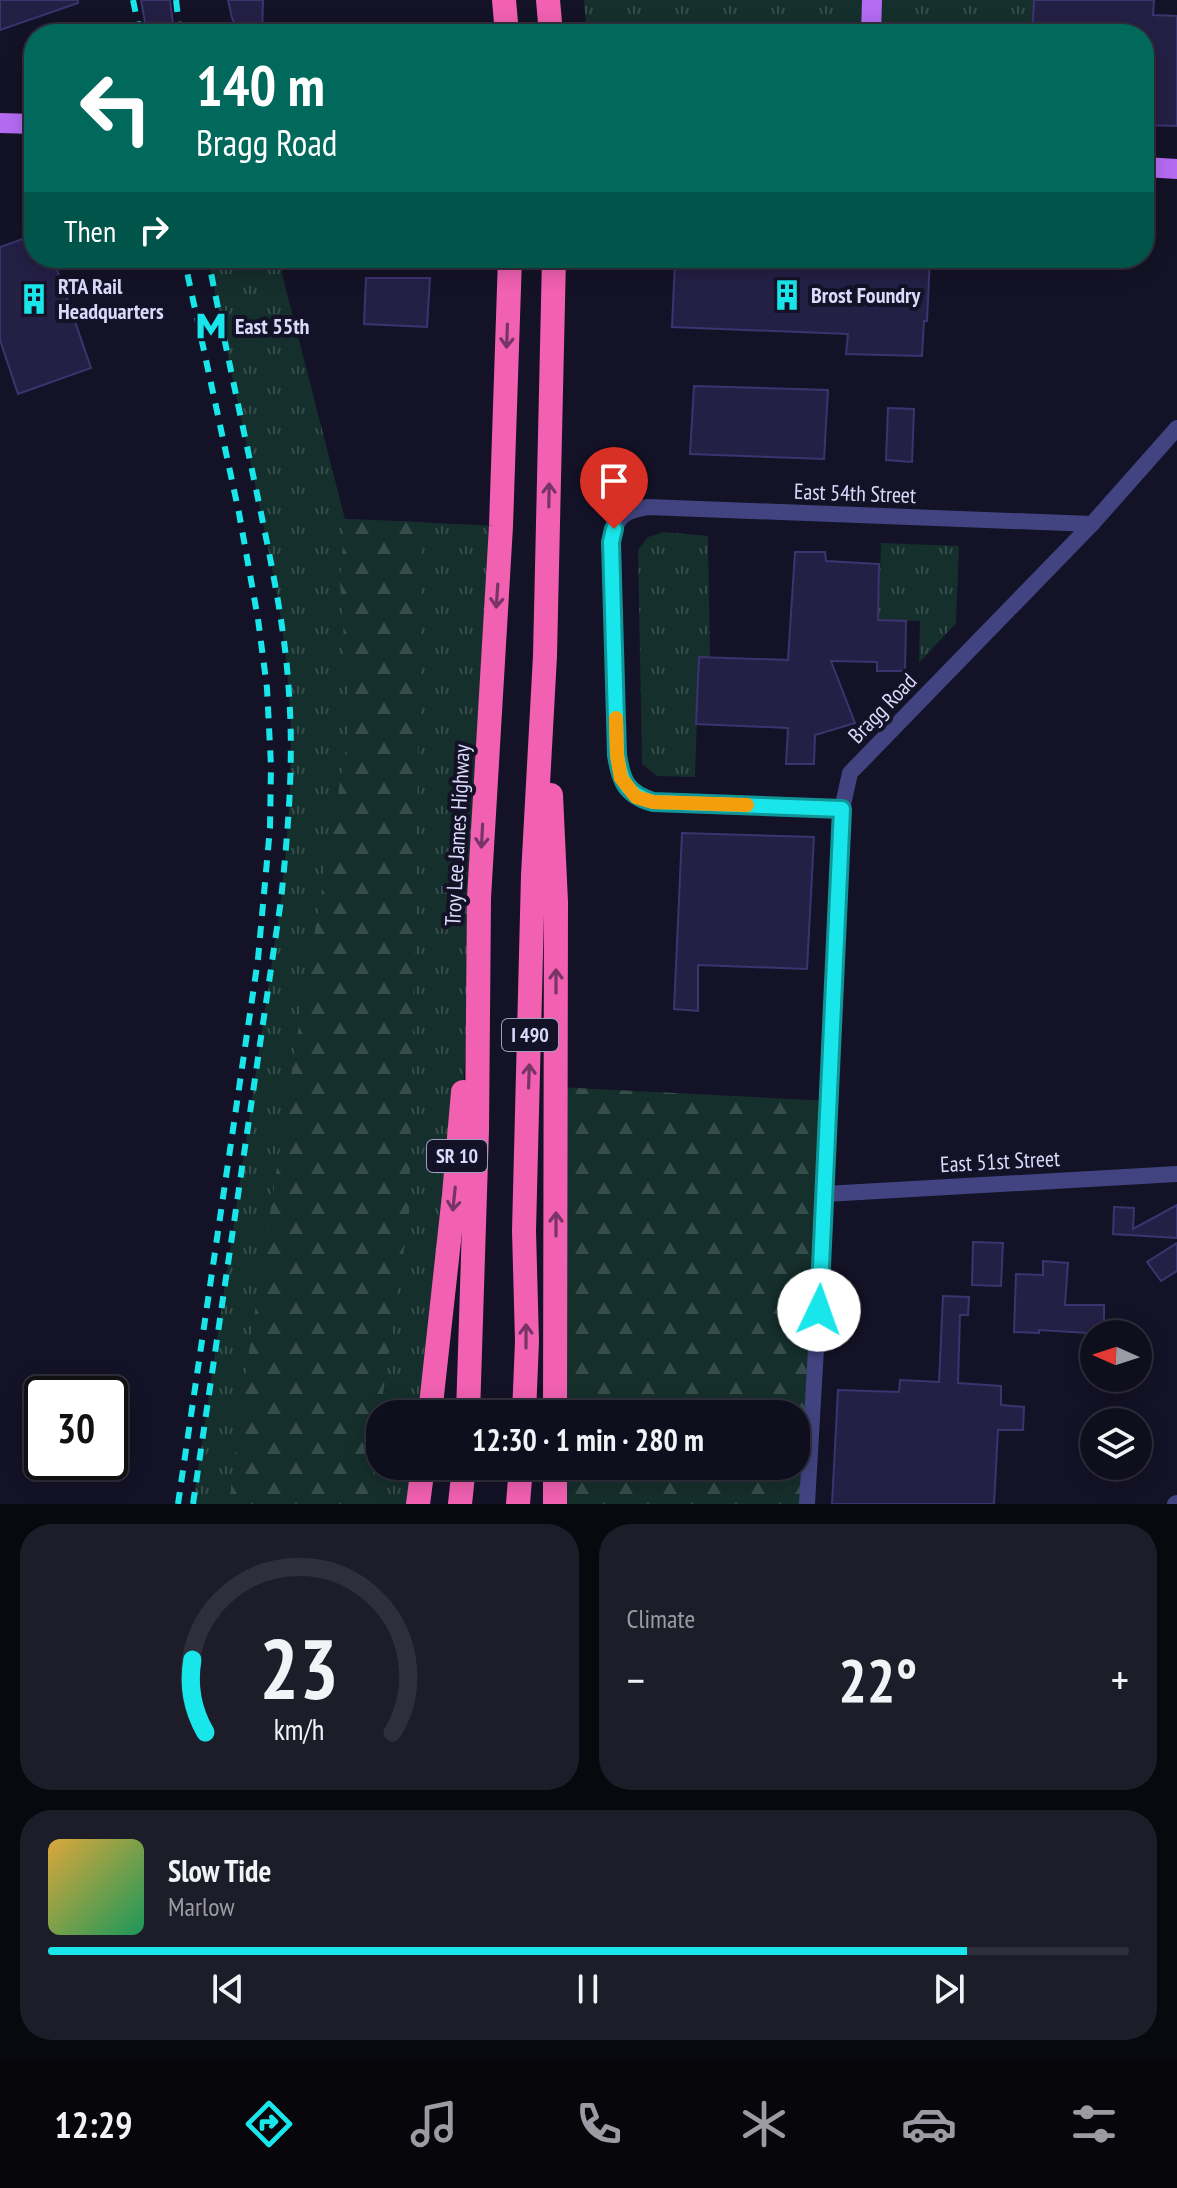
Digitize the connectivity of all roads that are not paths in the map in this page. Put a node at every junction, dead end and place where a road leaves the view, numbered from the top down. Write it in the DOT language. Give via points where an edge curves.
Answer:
graph roads {
  1 [pos="504,0"];
  2 [pos="548,0"];
  3 [pos="872,0"];
  4 [pos="506,24"];
  5 [pos="550,24"];
  6 [pos="871,24"];
  7 [pos="0,123"];
  8 [pos="24,124"];
  9 [pos="1154,168"];
  10 [pos="1177,169"];
  11 [pos="510,268"];
  12 [pos="554,268"];
  13 [pos="1177,428"];
  14 [pos="1092,524"];
  15 [pos="545,656"];
  16 [pos="842,809"];
  17 [pos="479,898"];
  18 [pos="1177,1174"];
  19 [pos="825,1194"];
  20 [pos="432,1400"];
  21 [pos="468,1400"];
  22 [pos="525,1400"];
  23 [pos="555,1400"];
  24 [pos="421,1480"];
  25 [pos="463,1480"];
  26 [pos="520,1480"];
  27 [pos="555,1480"];
  28 [pos="418,1504"];
  29 [pos="460,1504"];
  30 [pos="518,1504"];
  31 [pos="555,1504"];
  32 [pos="807,1504"];
  1 -- 4 [label="highway"];
  2 -- 5 [label="highway"];
  3 -- 6 [label="main road"];
  7 -- 8 [label="main road"];
  9 -- 10 [label="main road"];
  11 -- 17 [label="highway, Troy Lee James Highway / I 490, one-way"];
  15 -- 12 [label="highway, I 490, one-way"];
  13 -- 14 [label="street, Bragg Road"];
  14 -- 16 [label="street, Bragg Road" via="850,773"];
  14 -- 16 [label="street, East 54th Street" via="648,507 619,518 611,542 621,778 636,797 653,802"];
  22 -- 15 [label="highway, I 490, one-way" via="533,875"];
  23 -- 15 [label="highway, one-way" via="556,902"];
  16 -- 19 [label="street, Bragg Road"];
  17 -- 20 [label="highway, SR 10, one-way"];
  17 -- 21 [label="highway, Troy Lee James Highway / I 490"];
  18 -- 19 [label="street, East 51st Street"];
  19 -- 32 [label="street, Bragg Road"];
  24 -- 28 [label="highway"];
  25 -- 29 [label="highway"];
  26 -- 30 [label="highway"];
  27 -- 31 [label="highway"];
}
